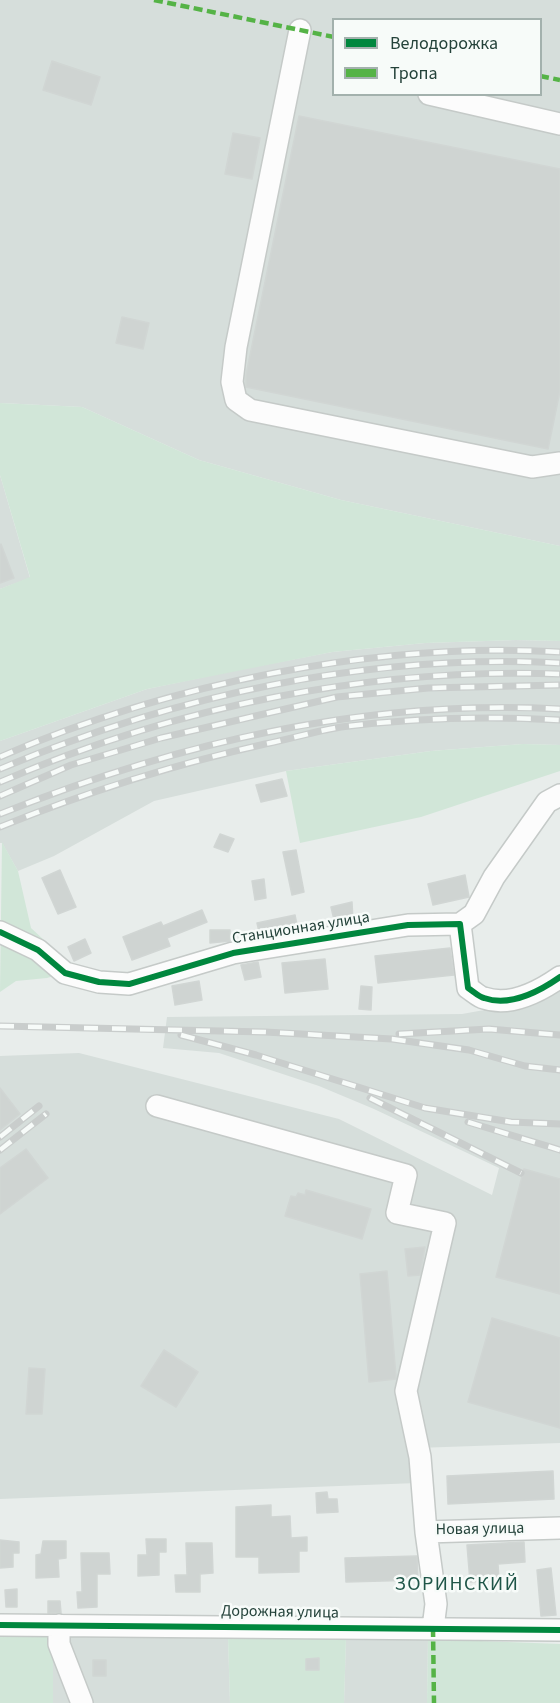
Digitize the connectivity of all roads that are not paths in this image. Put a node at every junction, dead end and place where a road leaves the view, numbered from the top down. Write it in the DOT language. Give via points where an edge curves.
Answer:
graph roads {
  1 [pos="300,30"];
  2 [pos="438,96"];
  3 [pos="560,124"];
  4 [pos="560,463"];
  5 [pos="560,795"];
  6 [pos="460,924"];
  7 [pos="0,932"];
  8 [pos="560,977"];
  9 [pos="157,1107"];
  10 [pos="560,1528"];
  11 [pos="426,1532"];
  12 [pos="0,1625"];
  13 [pos="59,1625"];
  14 [pos="433,1628"];
  15 [pos="560,1630"];
  16 [pos="82,1703"];
  1 -- 4 [label="street" via="236,347 232,382 236,400 250,410 532,467"];
  2 -- 3 [label="street"];
  5 -- 6 [label="street" via="547,802 494,876 474,914"];
  6 -- 7 [label="street, Станционная улица" via="408,925 233,953 129,984 99,982 65,973 38,950"];
  6 -- 8 [label="street" via="468,988 484,998 506,1000 540,992"];
  9 -- 11 [label="street" via="406,1175 398,1213 445,1223 406,1391 420,1457"];
  10 -- 11 [label="street, Новая улица"];
  11 -- 14 [label="street, Новая улица" via="436,1604"];
  12 -- 13 [label="street, Дорожная улица"];
  13 -- 14 [label="street, Дорожная улица"];
  13 -- 16 [label="street" via="59,1644"];
  14 -- 15 [label="street, Дорожная улица"];
}
